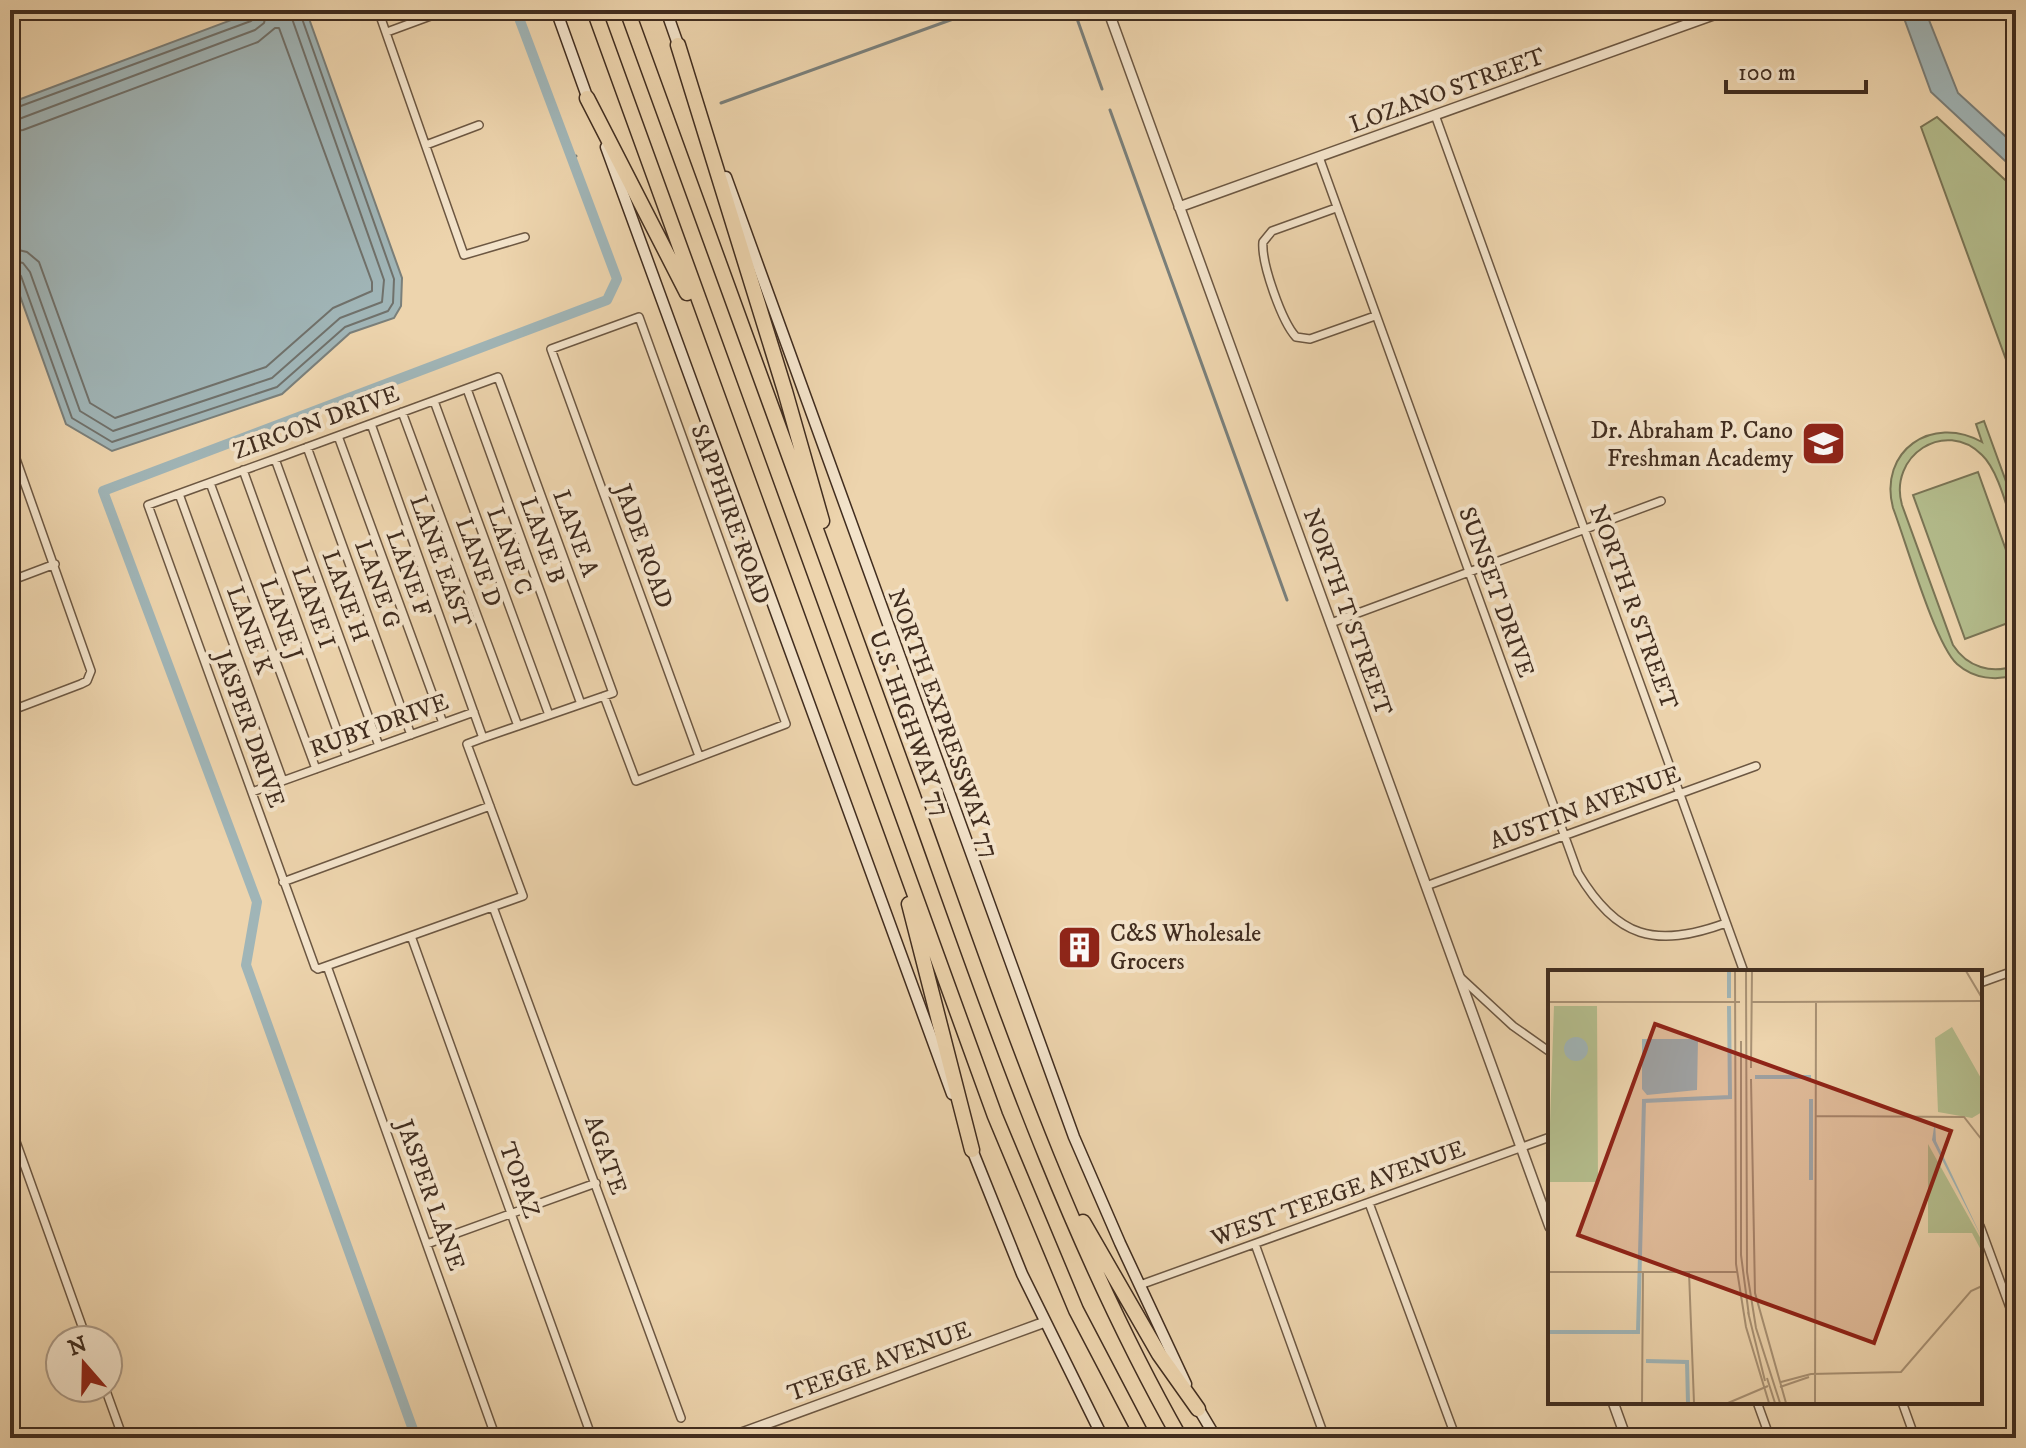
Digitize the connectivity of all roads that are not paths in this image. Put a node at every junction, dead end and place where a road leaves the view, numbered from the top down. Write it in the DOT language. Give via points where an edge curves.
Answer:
graph roads {
  1 [pos="378,10"];
  2 [pos="556,10"];
  3 [pos="594,10"];
  4 [pos="627,10"];
  5 [pos="666,10"];
  6 [pos="1108,10"];
  7 [pos="1727,10"];
  8 [pos="444,11"];
  9 [pos="387,32"];
  10 [pos="678,45"];
  11 [pos="587,98"];
  12 [pos="1435,115"];
  13 [pos="479,125"];
  14 [pos="426,145"];
  15 [pos="1319,157"];
  16 [pos="1179,207"];
  17 [pos="1336,208"];
  18 [pos="525,237"];
  19 [pos="1375,316"];
  20 [pos="639,317"];
  21 [pos="498,377"];
  22 [pos="467,389"];
  23 [pos="434,401"];
  24 [pos="402,412"];
  25 [pos="371,424"];
  26 [pos="338,436"];
  27 [pos="749,439"];
  28 [pos="307,447"];
  29 [pos="11,448"];
  30 [pos="275,459"];
  31 [pos="243,470"];
  32 [pos="210,483"];
  33 [pos="179,494"];
  34 [pos="1661,501"];
  35 [pos="148,505"];
  36 [pos="1585,530"];
  37 [pos="55,564"];
  38 [pos="1468,572"];
  39 [pos="10,581"];
  40 [pos="1331,623"];
  41 [pos="855,637"];
  42 [pos="604,696"];
  43 [pos="581,704"];
  44 [pos="10,711"];
  45 [pos="474,712"];
  46 [pos="549,715"];
  47 [pos="443,723"];
  48 [pos="518,726"];
  49 [pos="411,735"];
  50 [pos="483,738"];
  51 [pos="379,746"];
  52 [pos="861,746"];
  53 [pos="699,756"];
  54 [pos="347,758"];
  55 [pos="1756,766"];
  56 [pos="316,769"];
  57 [pos="283,781"];
  58 [pos="252,792"];
  59 [pos="1681,794"];
  60 [pos="490,806"];
  61 [pos="1564,835"];
  62 [pos="283,882"];
  63 [pos="1426,886"];
  64 [pos="493,907"];
  65 [pos="1726,923"];
  66 [pos="411,936"];
  67 [pos="327,966"];
  68 [pos="1743,970"];
  69 [pos="2016,970"];
  70 [pos="1459,976"];
  71 [pos="1982,982"];
  72 [pos="1548,1051"];
  73 [pos="10,1125"];
  74 [pos="1548,1138"];
  75 [pos="1521,1147"];
  76 [pos="972,1150"];
  77 [pos="1054,1174"];
  78 [pos="596,1183"];
  79 [pos="1369,1203"];
  80 [pos="511,1214"];
  81 [pos="1548,1221"];
  82 [pos="1982,1231"];
  83 [pos="427,1244"];
  84 [pos="1255,1244"];
  85 [pos="1140,1285"];
  86 [pos="1045,1322"];
  87 [pos="81,1324"];
  88 [pos="2016,1324"];
  89 [pos="111,1404"];
  90 [pos="1614,1404"];
  91 [pos="1758,1404"];
  92 [pos="1903,1404"];
  93 [pos="1198,1409"];
  94 [pos="681,1418"];
  95 [pos="758,1433"];
  96 [pos="123,1438"];
  97 [pos="496,1438"];
  98 [pos="592,1438"];
  99 [pos="728,1438"];
  100 [pos="1103,1438"];
  101 [pos="1143,1438"];
  102 [pos="1180,1438"];
  103 [pos="1216,1438"];
  104 [pos="1325,1438"];
  105 [pos="1456,1438"];
  106 [pos="1626,1438"];
  107 [pos="1770,1438"];
  108 [pos="1915,1438"];
  1 -- 9 [label="street"];
  2 -- 11 [label="main road"];
  3 -- 27 [label="highway"];
  4 -- 41 [label="highway, U.S. HIGHWAY 77"];
  5 -- 10 [label="main road, NORTH EXPRESSWAY 77"];
  6 -- 16 [label="street, NORTH T STREET"];
  7 -- 12 [label="street, LOZANO STREET"];
  8 -- 9 [label="street"];
  9 -- 14 [label="street"];
  10 -- 41 [label="highway"];
  10 -- 85 [label="main road, NORTH EXPRESSWAY 77" via="1074,1137"];
  11 -- 27 [label="highway" via="675,267"];
  11 -- 76 [label="main road"];
  12 -- 15 [label="street, LOZANO STREET"];
  12 -- 36 [label="street, NORTH R STREET"];
  13 -- 14 [label="street"];
  14 -- 18 [label="street" via="464,255"];
  15 -- 16 [label="street, LOZANO STREET"];
  15 -- 17 [label="street, SUNSET DRIVE"];
  16 -- 40 [label="street, NORTH T STREET"];
  17 -- 19 [label="street, SUNSET DRIVE"];
  17 -- 19 [label="street" via="1272,231 1263,242 1286,324 1296,337 1310,339"];
  19 -- 38 [label="street, SUNSET DRIVE"];
  20 -- 53 [label="street, SAPPHIRE ROAD" via="786,724"];
  20 -- 53 [label="street, JADE ROAD" via="551,349"];
  21 -- 22 [label="street, ZIRCON DRIVE"];
  21 -- 42 [label="street, LANE A" via="613,693"];
  22 -- 23 [label="street, ZIRCON DRIVE"];
  22 -- 43 [label="street, LANE B"];
  23 -- 24 [label="street, ZIRCON DRIVE"];
  23 -- 46 [label="street, LANE C"];
  24 -- 25 [label="street, ZIRCON DRIVE"];
  24 -- 48 [label="street, LANE D"];
  25 -- 26 [label="street, ZIRCON DRIVE"];
  25 -- 45 [label="street, LANE EAST"];
  26 -- 28 [label="street, ZIRCON DRIVE"];
  26 -- 47 [label="street, LANE F"];
  27 -- 52 [label="highway"];
  28 -- 30 [label="street, ZIRCON DRIVE"];
  28 -- 49 [label="street, LANE G"];
  29 -- 37 [label="street"];
  30 -- 31 [label="street, ZIRCON DRIVE"];
  30 -- 51 [label="street, LANE H"];
  31 -- 32 [label="street, ZIRCON DRIVE"];
  31 -- 54 [label="street, LANE I"];
  32 -- 33 [label="street, ZIRCON DRIVE"];
  32 -- 56 [label="street, LANE J"];
  33 -- 35 [label="street, ZIRCON DRIVE"];
  33 -- 57 [label="street, LANE K"];
  34 -- 36 [label="street"];
  35 -- 58 [label="street, JASPER DRIVE"];
  36 -- 38 [label="street"];
  36 -- 59 [label="street, NORTH R STREET"];
  37 -- 39 [label="street"];
  37 -- 44 [label="street" via="90,675 81,684"];
  38 -- 40 [label="street"];
  38 -- 61 [label="street, SUNSET DRIVE"];
  40 -- 63 [label="street, NORTH T STREET"];
  41 -- 77 [label="highway, U.S. HIGHWAY 77"];
  42 -- 43 [label="street"];
  42 -- 53 [label="street" via="636,781"];
  43 -- 46 [label="street"];
  45 -- 47 [label="street, RUBY DRIVE"];
  45 -- 50 [label="street, LANE EAST"];
  46 -- 48 [label="street"];
  47 -- 49 [label="street, RUBY DRIVE"];
  48 -- 50 [label="street"];
  49 -- 51 [label="street, RUBY DRIVE"];
  50 -- 60 [label="street" via="467,744"];
  51 -- 54 [label="street, RUBY DRIVE"];
  52 -- 76 [label="highway" via="912,914"];
  52 -- 101 [label="highway" via="1033,1212 1076,1310"];
  54 -- 56 [label="street, RUBY DRIVE"];
  55 -- 59 [label="street, AUSTIN AVENUE"];
  56 -- 57 [label="street, RUBY DRIVE"];
  57 -- 58 [label="street, RUBY DRIVE"];
  58 -- 62 [label="street, JASPER DRIVE"];
  59 -- 61 [label="street, AUSTIN AVENUE"];
  59 -- 65 [label="street, NORTH R STREET"];
  60 -- 62 [label="street"];
  60 -- 64 [label="street" via="523,896"];
  61 -- 63 [label="street, AUSTIN AVENUE"];
  61 -- 65 [label="street, SUNSET DRIVE" via="1592,897 1627,928 1672,936"];
  62 -- 67 [label="street, JASPER DRIVE" via="315,967"];
  63 -- 70 [label="street, NORTH T STREET"];
  64 -- 66 [label="street"];
  64 -- 78 [label="street, AGATE"];
  65 -- 68 [label="street, NORTH R STREET"];
  66 -- 67 [label="street"];
  66 -- 80 [label="street, TOPAZ"];
  67 -- 83 [label="street, JASPER LANE"];
  69 -- 71 [label="street"];
  70 -- 72 [label="street"];
  70 -- 75 [label="street, NORTH T STREET"];
  73 -- 87 [label="street"];
  74 -- 75 [label="street, WEST TEEGE AVENUE"];
  75 -- 79 [label="street, WEST TEEGE AVENUE"];
  75 -- 81 [label="street, NORTH T STREET"];
  76 -- 86 [label="main road"];
  77 -- 93 [label="highway" via="1159,1354"];
  77 -- 102 [label="highway, U.S. HIGHWAY 77" via="1107,1299"];
  78 -- 80 [label="street"];
  78 -- 94 [label="street, AGATE"];
  79 -- 84 [label="street, WEST TEEGE AVENUE"];
  79 -- 105 [label="street"];
  80 -- 83 [label="street"];
  80 -- 98 [label="street, TOPAZ"];
  82 -- 88 [label="street"];
  83 -- 97 [label="street, JASPER LANE"];
  84 -- 85 [label="street, WEST TEEGE AVENUE"];
  84 -- 104 [label="street"];
  85 -- 93 [label="main road, NORTH EXPRESSWAY 77"];
  86 -- 95 [label="street, TEEGE AVENUE"];
  86 -- 100 [label="main road"];
  89 -- 96 [label="street"];
  90 -- 106 [label="street"];
  91 -- 107 [label="street"];
  92 -- 108 [label="street"];
  93 -- 103 [label="main road, NORTH EXPRESSWAY 77"];
  95 -- 99 [label="street, TEEGE AVENUE"];
}
